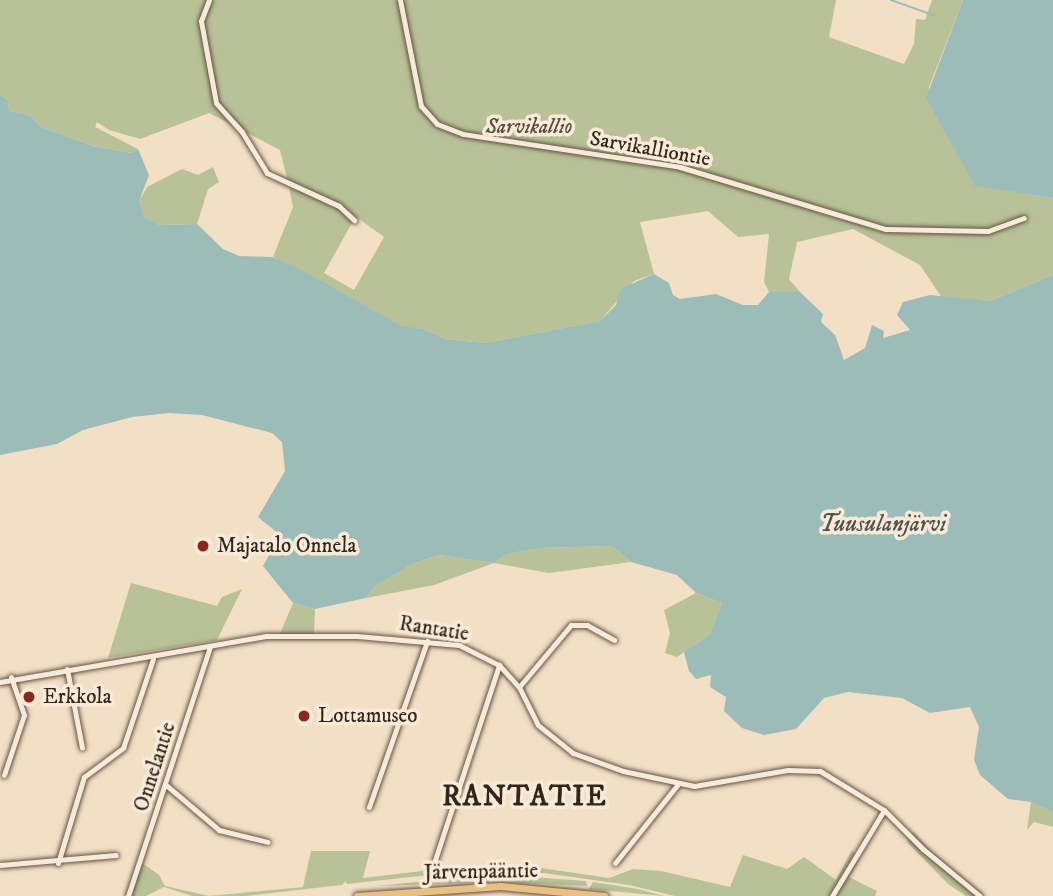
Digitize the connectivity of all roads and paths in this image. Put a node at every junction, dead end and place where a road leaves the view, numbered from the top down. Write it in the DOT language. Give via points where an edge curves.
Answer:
graph roads {
  1 [pos="209,0"];
  2 [pos="401,0"];
  3 [pos="1024,218"];
  4 [pos="354,220"];
  5 [pos="614,640"];
  6 [pos="427,641"];
  7 [pos="210,646"];
  8 [pos="153,659"];
  9 [pos="499,665"];
  10 [pos="67,668"];
  11 [pos="10,677"];
  12 [pos="0,682"];
  13 [pos="519,687"];
  14 [pos="82,748"];
  15 [pos="4,775"];
  16 [pos="678,784"];
  17 [pos="166,785"];
  18 [pos="369,807"];
  19 [pos="884,810"];
  20 [pos="268,842"];
  21 [pos="116,855"];
  22 [pos="58,863"];
  23 [pos="615,863"];
  24 [pos="0,866"];
  25 [pos="433,866"];
  26 [pos="586,894"];
  27 [pos="128,896"];
  28 [pos="357,896"];
  29 [pos="605,896"];
  30 [pos="832,896"];
  31 [pos="980,896"];
  1 -- 4 [label="street" via="201,21 216,103 242,132 267,173 339,206"];
  2 -- 3 [label="street, Sarvikalliontie" via="421,106 437,124 463,134 680,167 887,229 988,231"];
  5 -- 13 [label="street" via="587,625 571,625"];
  6 -- 7 [label="street, Rantatie" via="282,635"];
  6 -- 9 [label="street, Rantatie" via="459,645"];
  6 -- 18 [label="street"];
  7 -- 8 [label="street, Rantatie"];
  7 -- 17 [label="street, Onnelantie"];
  8 -- 10 [label="street, Rantatie"];
  8 -- 22 [label="street" via="123,748 84,777"];
  9 -- 13 [label="street, Rantatie"];
  9 -- 25 [label="street"];
  10 -- 11 [label="street, Rantatie"];
  10 -- 14 [label="street"];
  11 -- 12 [label="street, Rantatie"];
  11 -- 15 [label="street" via="24,715"];
  13 -- 16 [label="street, Rantatie" via="538,724 563,747 590,761"];
  16 -- 19 [label="street, Rantatie" via="712,785 803,768 830,776"];
  16 -- 23 [label="street"];
  17 -- 20 [label="street" via="219,831"];
  17 -- 27 [label="street, Onnelantie"];
  19 -- 30 [label="street"];
  19 -- 31 [label="street, Rantatie"];
  21 -- 22 [label="street"];
  22 -- 24 [label="street"];
  26 -- 28 [label="main road, Järvenpääntie" via="479,887"];
  26 -- 29 [label="main road, Järvenpääntie"];
}
